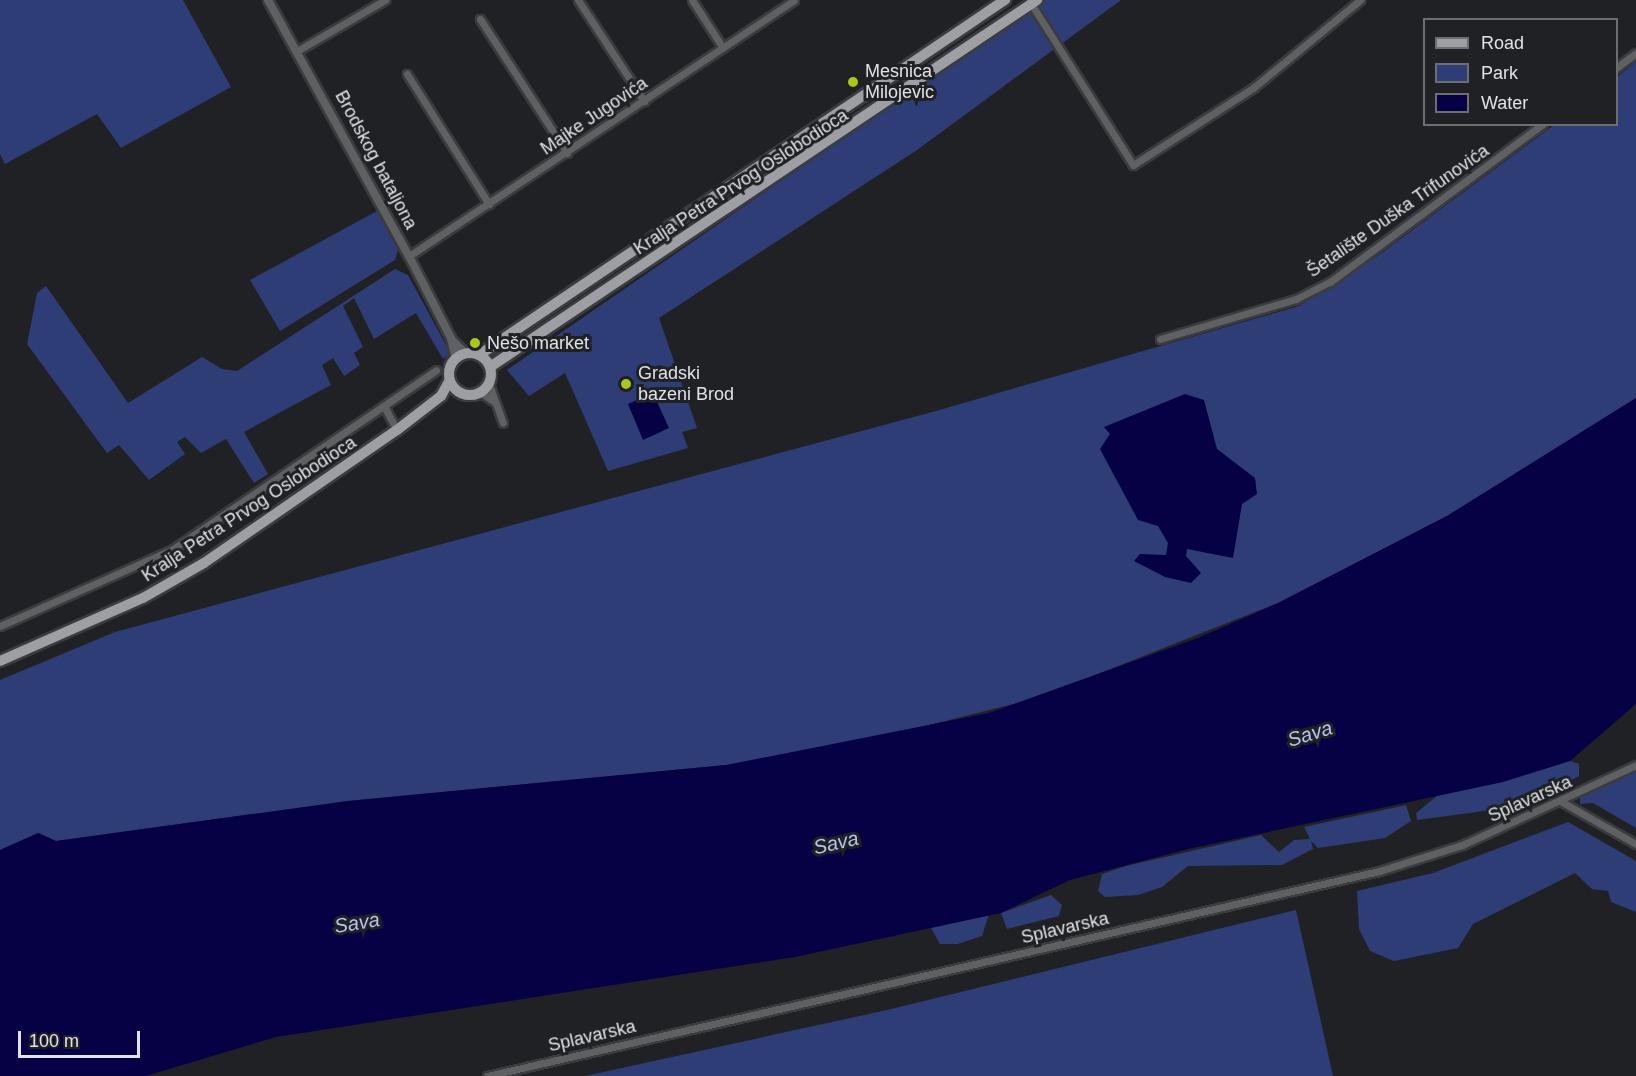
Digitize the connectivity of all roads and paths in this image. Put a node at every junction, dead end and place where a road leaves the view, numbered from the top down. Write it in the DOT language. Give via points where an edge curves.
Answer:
graph roads {
  1 [pos="268,0"];
  2 [pos="385,0"];
  3 [pos="578,0"];
  4 [pos="692,0"];
  5 [pos="794,0"];
  6 [pos="1005,0"];
  7 [pos="1360,0"];
  8 [pos="1032,1"];
  9 [pos="480,19"];
  10 [pos="723,48"];
  11 [pos="297,51"];
  12 [pos="1636,53"];
  13 [pos="1618,67"];
  14 [pos="407,74"];
  15 [pos="644,101"];
  16 [pos="1540,126"];
  17 [pos="790,147"];
  18 [pos="567,153"];
  19 [pos="800,163"];
  20 [pos="489,204"];
  21 [pos="409,256"];
  22 [pos="1160,339"];
  23 [pos="479,355"];
  24 [pos="460,356"];
  25 [pos="490,367"];
  26 [pos="436,370"];
  27 [pos="450,380"];
  28 [pos="489,384"];
  29 [pos="459,391"];
  30 [pos="480,392"];
  31 [pos="441,396"];
  32 [pos="495,402"];
  33 [pos="384,406"];
  34 [pos="503,423"];
  35 [pos="397,430"];
  36 [pos="0,626"];
  37 [pos="0,662"];
  38 [pos="1636,765"];
  39 [pos="1562,802"];
  40 [pos="1636,844"];
  41 [pos="487,1076"];
  1 -- 11 [label="street, Brodskog bataljona"];
  2 -- 11 [label="street"];
  3 -- 15 [label="street"];
  4 -- 10 [label="street"];
  5 -- 10 [label="street, Majke Jugovića"];
  6 -- 17 [label="main road, Kralja Petra Prvog Oslobodioca"];
  7 -- 8 [label="street" via="1253,88 1133,165"];
  8 -- 19 [label="main road, Kralja Petra Prvog Oslobodioca"];
  9 -- 18 [label="street"];
  10 -- 15 [label="street, Majke Jugovića"];
  11 -- 21 [label="street, Brodskog bataljona"];
  12 -- 13 [label="street"];
  14 -- 20 [label="street"];
  15 -- 18 [label="street, Majke Jugovića"];
  16 -- 22 [label="street, Šetalište Duška Trifunovića" via="1330,282 1296,299"];
  17 -- 19 [label="main road"];
  17 -- 23 [label="main road, Kralja Petra Prvog Oslobodioca"];
  18 -- 20 [label="street, Majke Jugovića"];
  19 -- 25 [label="main road, Kralja Petra Prvog Oslobodioca"];
  20 -- 21 [label="street, Majke Jugovića"];
  21 -- 24 [label="street, Brodskog bataljona"];
  23 -- 24 [label="main road"];
  23 -- 25 [label="main road"];
  24 -- 27 [label="main road"];
  25 -- 28 [label="main road"];
  26 -- 33 [label="street, Kralja Petra Prvog Oslobodioca"];
  27 -- 29 [label="main road"];
  27 -- 31 [label="main road, Kralja Petra Prvog Oslobodioca"];
  28 -- 30 [label="main road"];
  28 -- 32 [label="street"];
  29 -- 30 [label="main road"];
  29 -- 31 [label="main road, Kralja Petra Prvog Oslobodioca"];
  30 -- 32 [label="street"];
  31 -- 35 [label="main road, Kralja Petra Prvog Oslobodioca"];
  32 -- 34 [label="street"];
  33 -- 35 [label="street"];
  33 -- 36 [label="street, Kralja Petra Prvog Oslobodioca" via="173,549"];
  35 -- 37 [label="main road, Kralja Petra Prvog Oslobodioca" via="204,563 143,598"];
  38 -- 39 [label="street, Splavarska"];
  39 -- 40 [label="street"];
  39 -- 41 [label="street, Splavarska" via="1462,845 1354,877"];
}
